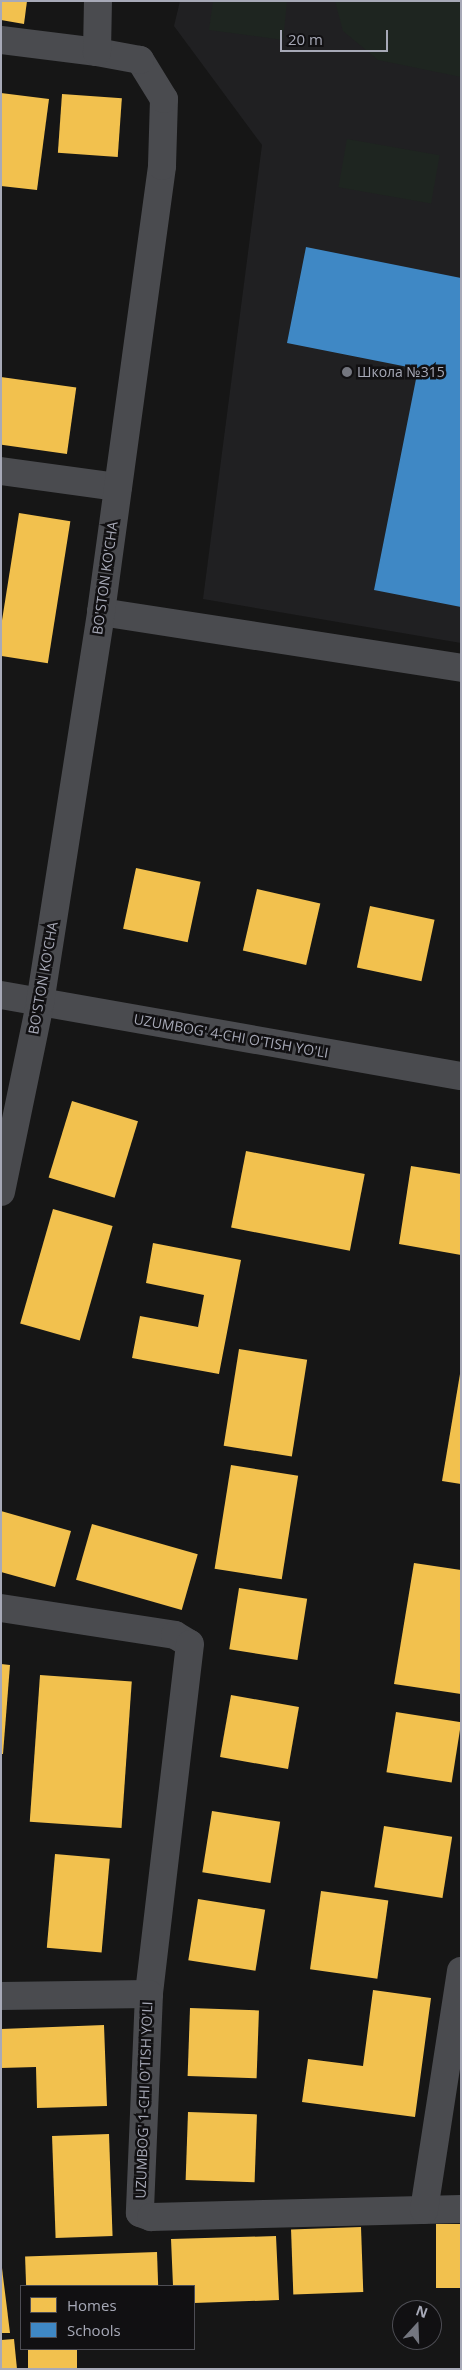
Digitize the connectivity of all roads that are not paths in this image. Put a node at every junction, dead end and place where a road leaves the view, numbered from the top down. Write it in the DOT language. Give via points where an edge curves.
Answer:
graph roads {
  1 [pos="98,1"];
  2 [pos="1,40"];
  3 [pos="97,52"];
  4 [pos="1,471"];
  5 [pos="118,487"];
  6 [pos="101,612"];
  7 [pos="461,668"];
  8 [pos="1,995"];
  9 [pos="40,1003"];
  10 [pos="461,1076"];
  11 [pos="2,1187"];
  12 [pos="1,1608"];
  13 [pos="461,1970"];
  14 [pos="149,1994"];
  15 [pos="1,1996"];
  16 [pos="461,2209"];
  17 [pos="424,2210"];
  1 -- 3 [label="street"];
  2 -- 3 [label="street, BO'STON KO'CHA"];
  3 -- 5 [label="street, BO'STON KO'CHA" via="140,60 164,99 162,166"];
  4 -- 5 [label="street"];
  5 -- 6 [label="street, BO'STON KO'CHA"];
  6 -- 7 [label="street"];
  6 -- 9 [label="street, BO'STON KO'CHA"];
  8 -- 9 [label="street, UZUMBOG' 4-CHI O'TISH YO'LI"];
  9 -- 10 [label="street, UZUMBOG' 4-CHI O'TISH YO'LI"];
  9 -- 11 [label="street, BO'STON KO'CHA"];
  12 -- 14 [label="street, UZUMBOG' 1-CHI O'TISH YO'LI" via="176,1635 190,1644"];
  13 -- 17 [label="street"];
  14 -- 15 [label="street"];
  14 -- 17 [label="street, UZUMBOG' 1-CHI O'TISH YO'LI" via="140,2213 151,2218"];
  16 -- 17 [label="street"];
}
